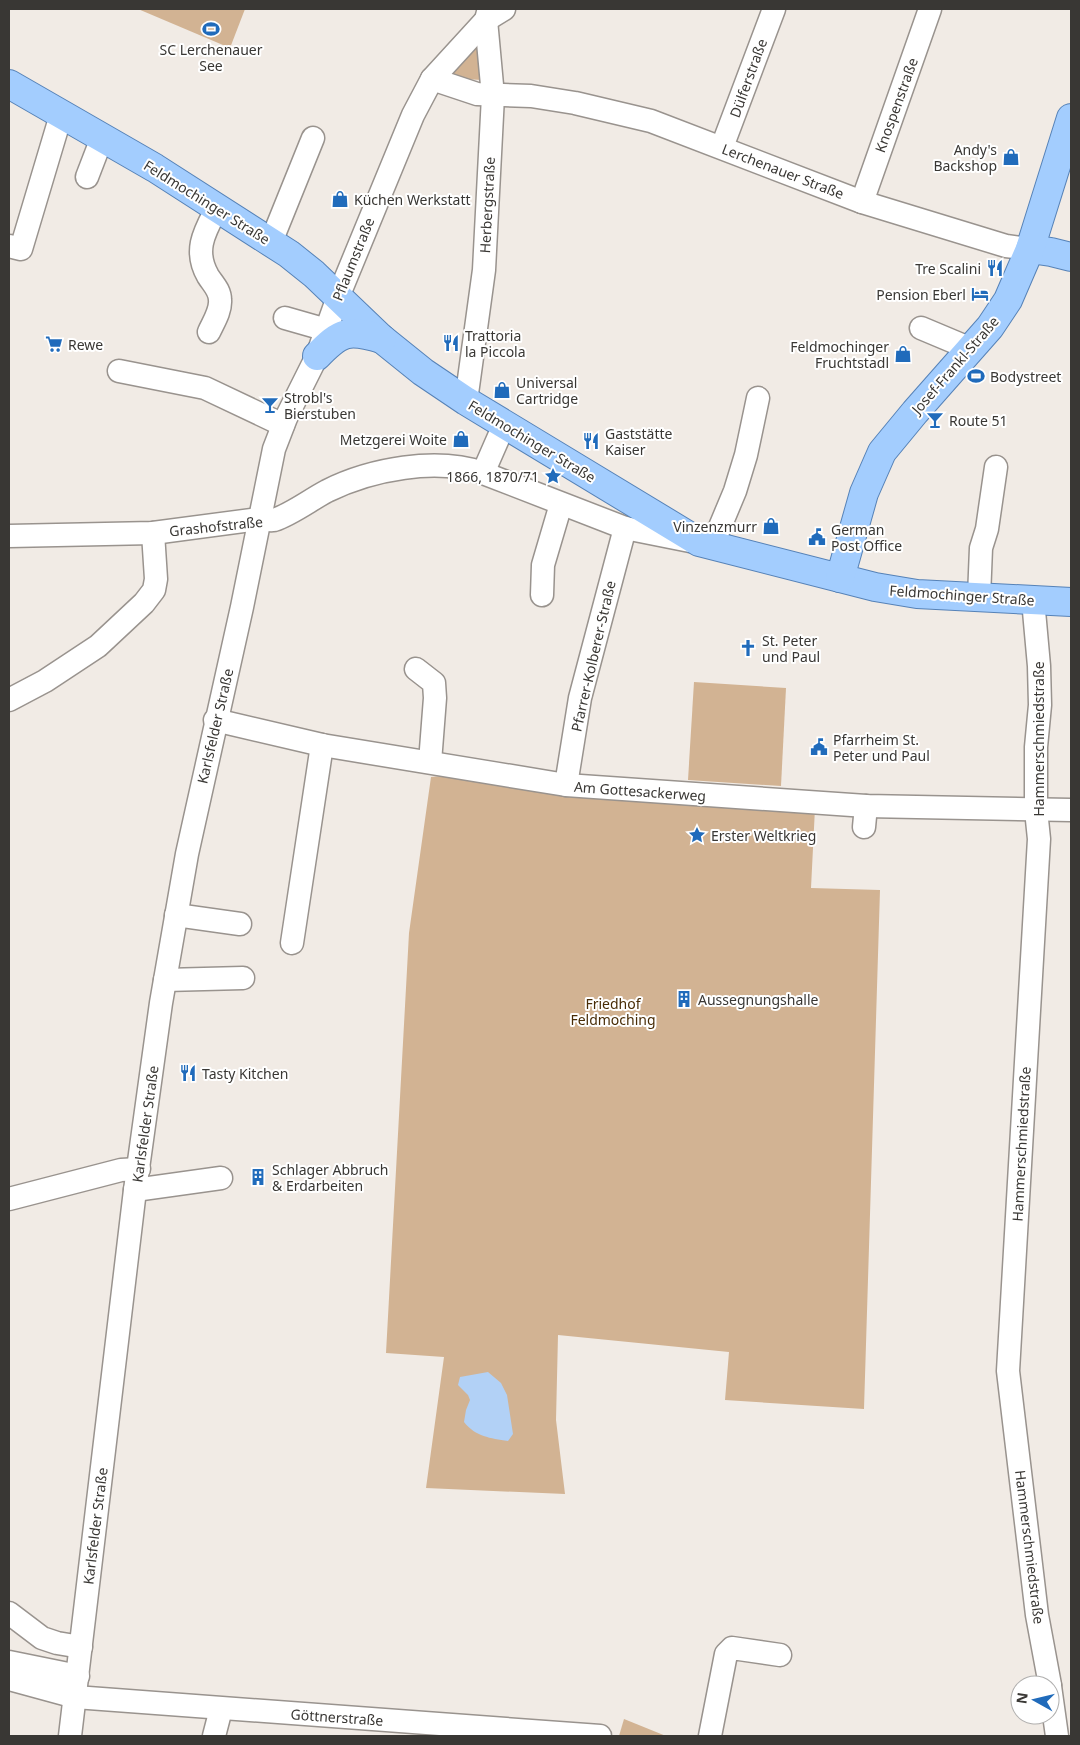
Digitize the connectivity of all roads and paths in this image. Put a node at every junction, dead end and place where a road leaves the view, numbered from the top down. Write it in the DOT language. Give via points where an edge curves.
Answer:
graph roads {
  1 [pos="774,9"];
  2 [pos="930,9"];
  3 [pos="493,12"];
  4 [pos="432,79"];
  5 [pos="9,84"];
  6 [pos="493,96"];
  7 [pos="61,115"];
  8 [pos="1070,123"];
  9 [pos="102,138"];
  10 [pos="313,138"];
  11 [pos="722,147"];
  12 [pos="87,177"];
  13 [pos="1062,177"];
  14 [pos="862,202"];
  15 [pos="217,208"];
  16 [pos="271,242"];
  17 [pos="9,246"];
  18 [pos="1030,249"];
  19 [pos="1071,257"];
  20 [pos="338,297"];
  21 [pos="285,318"];
  22 [pos="921,328"];
  23 [pos="327,330"];
  24 [pos="209,332"];
  25 [pos="382,339"];
  26 [pos="971,349"];
  27 [pos="317,356"];
  28 [pos="119,371"];
  29 [pos="758,398"];
  30 [pos="466,401"];
  31 [pos="283,424"];
  32 [pos="504,425"];
  33 [pos="996,467"];
  34 [pos="483,473"];
  35 [pos="561,504"];
  36 [pos="259,519"];
  37 [pos="625,528"];
  38 [pos="153,533"];
  39 [pos="9,536"];
  40 [pos="705,544"];
  41 [pos="840,578"];
  42 [pos="542,596"];
  43 [pos="979,597"];
  44 [pos="1033,600"];
  45 [pos="1071,602"];
  46 [pos="416,669"];
  47 [pos="9,700"];
  48 [pos="216,720"];
  49 [pos="322,745"];
  50 [pos="430,762"];
  51 [pos="566,785"];
  52 [pos="1036,810"];
  53 [pos="1071,810"];
  54 [pos="176,915"];
  55 [pos="240,924"];
  56 [pos="292,943"];
  57 [pos="243,978"];
  58 [pos="165,980"];
  59 [pos="221,1178"];
  60 [pos="137,1180"];
  61 [pos="9,1199"];
  62 [pos="9,1612"];
  63 [pos="81,1647"];
  64 [pos="780,1654"];
  65 [pos="9,1662"];
  66 [pos="1048,1675"];
  67 [pos="9,1679"];
  68 [pos="76,1687"];
  69 [pos="1060,1696"];
  70 [pos="1071,1707"];
  71 [pos="221,1709"];
  72 [pos="70,1736"];
  73 [pos="214,1736"];
  74 [pos="600,1736"];
  75 [pos="710,1736"];
  1 -- 11 [label="street, Dülferstraße"];
  2 -- 14 [label="street, Knospenstraße"];
  3 -- 4 [label="street, Pflaumstraße"];
  3 -- 6 [label="street, Herbergstraße"];
  4 -- 6 [label="street, Lerchenauer Straße"];
  4 -- 20 [label="street, Pflaumstraße" via="396,153"];
  5 -- 7 [label="main road, Feldmochinger Straße"];
  6 -- 11 [label="street, Lerchenauer Straße" via="531,96 616,112"];
  6 -- 30 [label="street, Herbergstraße" via="484,270"];
  7 -- 9 [label="main road, Feldmochinger Straße"];
  7 -- 17 [label="street" via="21,249"];
  8 -- 13 [label="main road, Josef-Frankl-Straße"];
  9 -- 12 [label="street"];
  9 -- 15 [label="main road, Feldmochinger Straße"];
  10 -- 16 [label="street"];
  11 -- 14 [label="street, Lerchenauer Straße"];
  13 -- 18 [label="main road, Josef-Frankl-Straße"];
  14 -- 18 [label="street, Lerchenauer Straße" via="1006,246"];
  15 -- 16 [label="main road, Feldmochinger Straße"];
  15 -- 24 [label="street" via="203,234 201,251 202,265 221,301"];
  16 -- 20 [label="main road, Feldmochinger Straße" via="302,263"];
  18 -- 19 [label="main road, Lerchenauer Straße"];
  18 -- 26 [label="main road, Josef-Frankl-Straße" via="1008,300"];
  20 -- 23 [label="street, Pflaumstraße"];
  20 -- 25 [label="main road, Feldmochinger Straße"];
  21 -- 23 [label="street"];
  22 -- 26 [label="street"];
  23 -- 27 [label="street, Pflaumstraße"];
  25 -- 27 [label="main road" via="345,334"];
  25 -- 30 [label="main road, Feldmochinger Straße"];
  26 -- 41 [label="main road, Josef-Frankl-Straße" via="882,452 864,493"];
  27 -- 31 [label="street, Pflaumstraße"];
  28 -- 31 [label="street" via="205,388"];
  29 -- 40 [label="street" via="738,482"];
  30 -- 32 [label="main road, Feldmochinger Straße"];
  31 -- 36 [label="street, Pflaumstraße" via="274,449"];
  32 -- 34 [label="street"];
  32 -- 40 [label="main road, Feldmochinger Straße"];
  33 -- 43 [label="street" via="981,548"];
  34 -- 35 [label="street, Grashofstraße"];
  34 -- 36 [label="street, Grashofstraße" via="448,466 393,470 362,477 329,490 272,521"];
  35 -- 37 [label="street, Grashofstraße"];
  35 -- 42 [label="street" via="543,565"];
  36 -- 38 [label="street, Grashofstraße"];
  36 -- 48 [label="street, Karlsfelder Straße"];
  37 -- 40 [label="street, Grashofstraße"];
  37 -- 51 [label="street, Pfarrer-Kolberer-Straße" via="580,698"];
  38 -- 39 [label="street, Grashofstraße"];
  38 -- 47 [label="street" via="156,578 154,590 144,603 98,646"];
  40 -- 41 [label="main road, Feldmochinger Straße"];
  41 -- 43 [label="main road, Feldmochinger Straße" via="917,594"];
  43 -- 44 [label="main road, Feldmochinger Straße"];
  44 -- 45 [label="main road, Feldmochinger Straße"];
  44 -- 52 [label="street, Hammerschmiedstraße" via="1040,705"];
  46 -- 50 [label="street" via="434,683"];
  48 -- 49 [label="street, Am Gottesackerweg"];
  48 -- 54 [label="street, Karlsfelder Straße"];
  49 -- 50 [label="street, Am Gottesackerweg"];
  49 -- 56 [label="street"];
  50 -- 51 [label="street, Am Gottesackerweg"];
  51 -- 52 [label="street, Am Gottesackerweg" via="865,817"];
  52 -- 53 [label="street, Am Gottesackerweg"];
  52 -- 66 [label="street, Hammerschmiedstraße" via="1039,839 1008,1371 1037,1615"];
  54 -- 55 [label="street"];
  54 -- 58 [label="street, Karlsfelder Straße"];
  57 -- 58 [label="street"];
  58 -- 60 [label="street, Karlsfelder Straße"];
  59 -- 60 [label="street"];
  60 -- 61 [label="street" via="121,1170"];
  60 -- 63 [label="street, Karlsfelder Straße"];
  62 -- 63 [label="street" via="42,1638"];
  63 -- 68 [label="street, Karlsfelder Straße"];
  64 -- 75 [label="street" via="732,1648 726,1654"];
  65 -- 68 [label="street"];
  67 -- 68 [label="street"];
  68 -- 71 [label="street, Göttnerstraße"];
  68 -- 72 [label="street, Karlsfelder Straße"];
  69 -- 70 [label="street"];
  71 -- 73 [label="street"];
  71 -- 74 [label="street, Göttnerstraße"];
}
